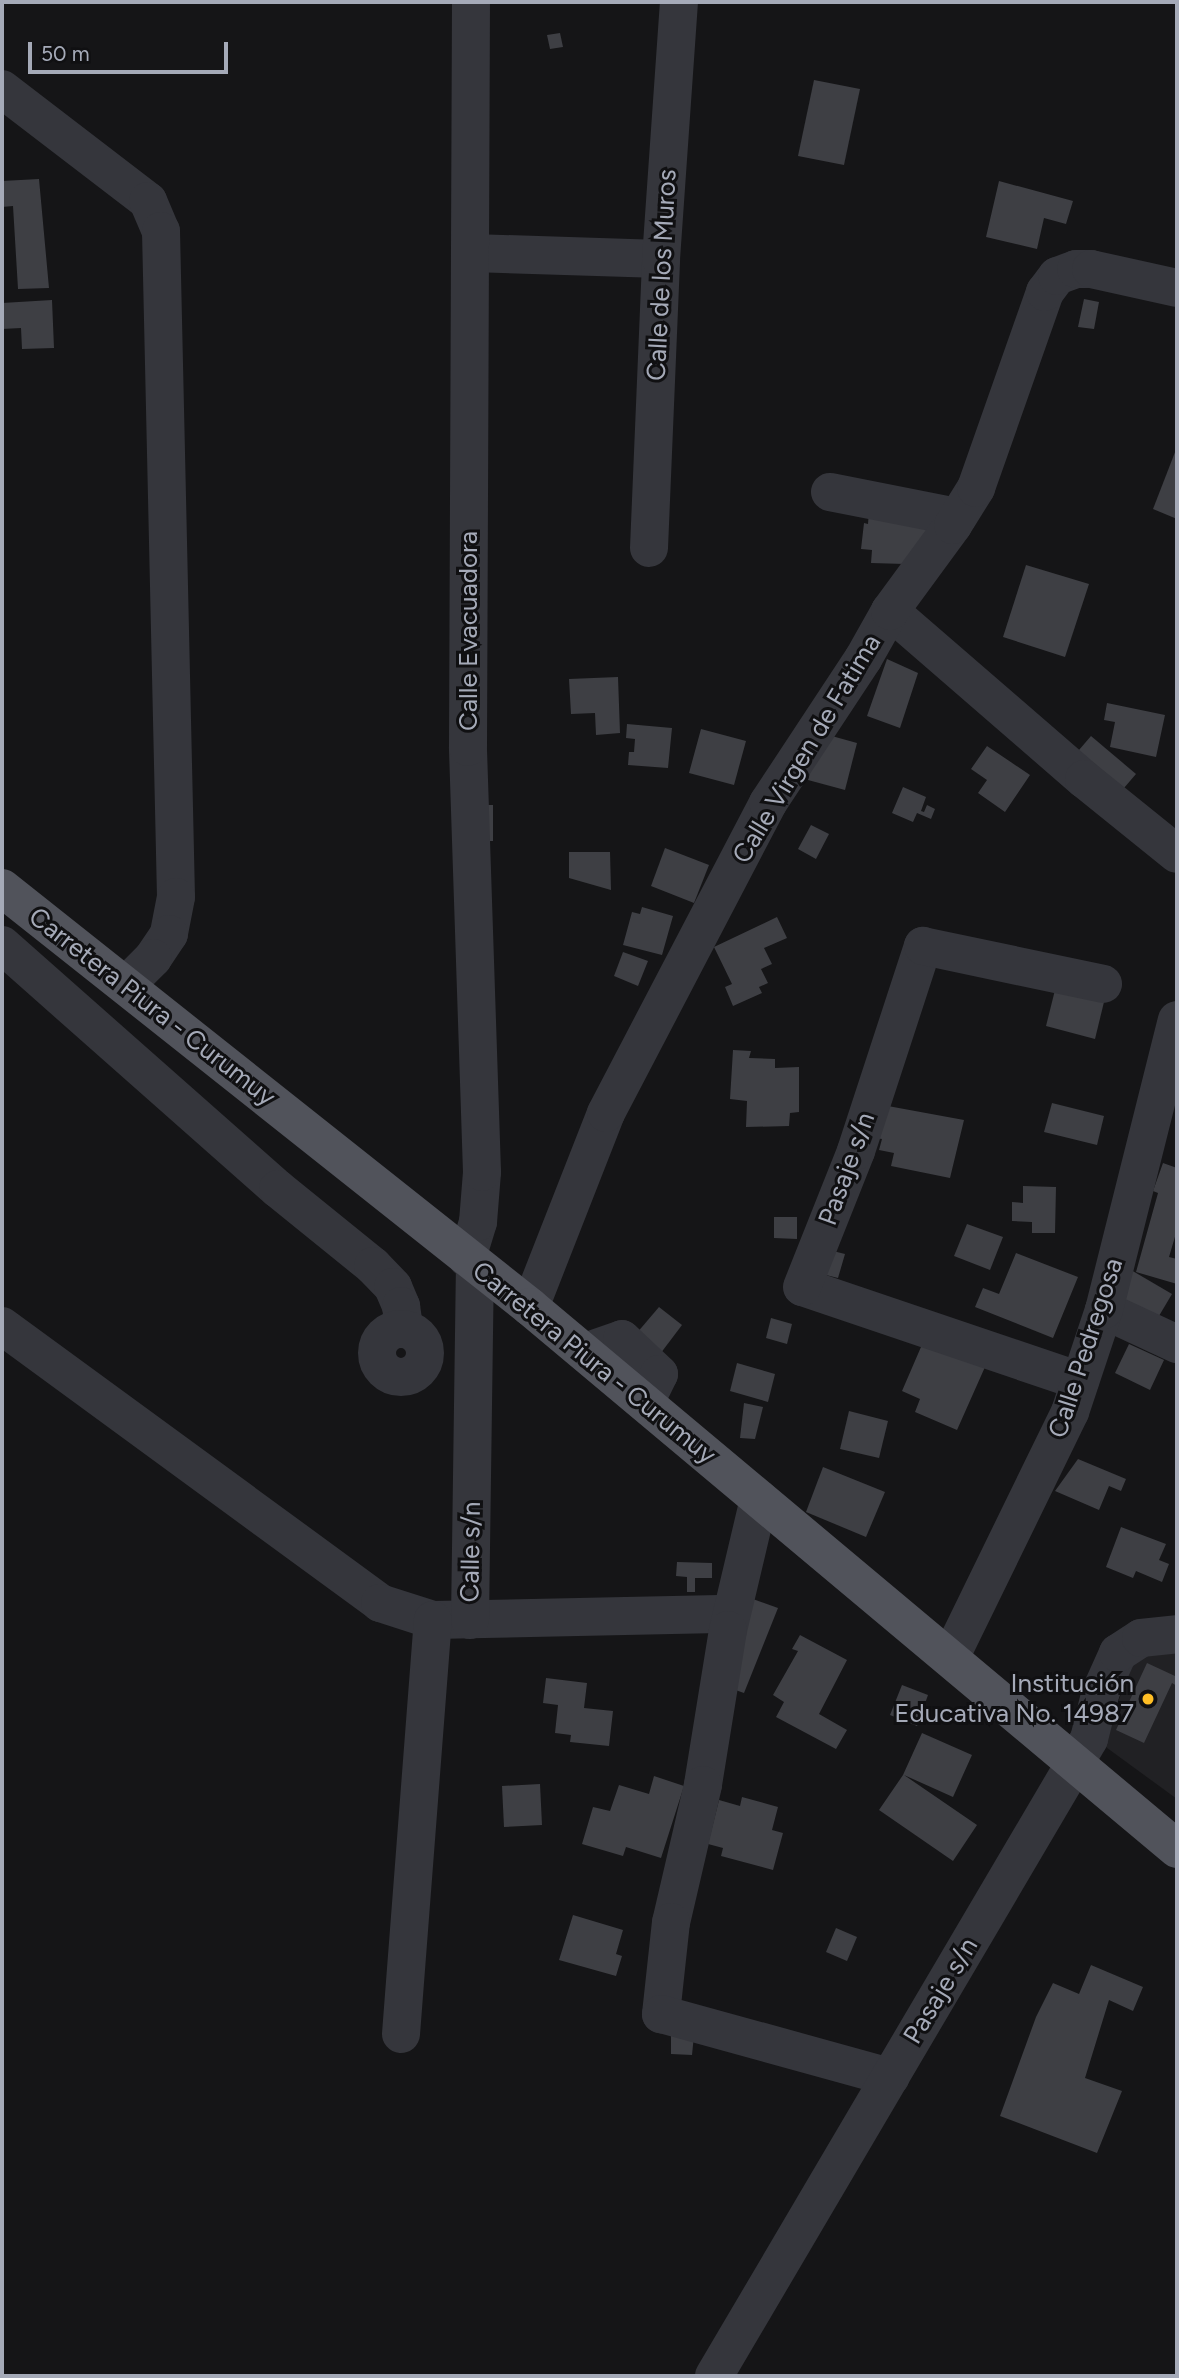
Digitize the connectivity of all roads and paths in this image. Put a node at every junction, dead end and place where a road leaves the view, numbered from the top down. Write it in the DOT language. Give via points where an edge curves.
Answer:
graph roads {
  1 [pos="471,2"];
  2 [pos="679,2"];
  3 [pos="2,89"];
  4 [pos="472,253"];
  5 [pos="661,259"];
  6 [pos="1177,288"];
  7 [pos="830,492"];
  8 [pos="958,517"];
  9 [pos="649,548"];
  10 [pos="890,611"];
  11 [pos="1177,854"];
  12 [pos="2,888"];
  13 [pos="2,946"];
  14 [pos="1104,984"];
  15 [pos="126,985"];
  16 [pos="1177,1020"];
  17 [pos="471,1261"];
  18 [pos="530,1307"];
  19 [pos="1104,1310"];
  20 [pos="2,1326"];
  21 [pos="404,1328"];
  22 [pos="1177,1344"];
  23 [pos="1080,1381"];
  24 [pos="759,1499"];
  25 [pos="732,1614"];
  26 [pos="452,1620"];
  27 [pos="1177,1634"];
  28 [pos="950,1658"];
  29 [pos="1075,1763"];
  30 [pos="1177,1849"];
  31 [pos="401,2034"];
  32 [pos="890,2077"];
  33 [pos="714,2376"];
  1 -- 4 [label="street, Calle Evacuadora"];
  2 -- 5 [label="street, Calle de los Muros"];
  3 -- 15 [label="street" via="148,201 161,231 176,897 169,934"];
  4 -- 5 [label="street"];
  4 -- 17 [label="street, Calle Evacuadora" via="468,747 482,1172"];
  5 -- 9 [label="street, Calle de los Muros"];
  6 -- 8 [label="street, Calle Virgen de Fatima" via="1091,269 1057,275 1045,292 976,488"];
  7 -- 8 [label="street"];
  8 -- 10 [label="street, Calle Virgen de Fatima"];
  10 -- 11 [label="street"];
  10 -- 18 [label="street, Calle Virgen de Fatima" via="768,803 606,1113"];
  12 -- 15 [label="main road, Carretera Piura - Curumuy"];
  13 -- 21 [label="street" via="278,1189 373,1266 393,1287"];
  14 -- 23 [label="street, Pasaje s/n" via="923,946 856,1151 802,1287"];
  15 -- 17 [label="main road, Carretera Piura - Curumuy"];
  16 -- 19 [label="street, Calle Pedregosa"];
  17 -- 18 [label="main road, Carretera Piura - Curumuy"];
  17 -- 26 [label="street, Calle s/n"];
  18 -- 24 [label="main road, Carretera Piura - Curumuy"];
  19 -- 22 [label="street"];
  19 -- 23 [label="street, Calle Pedregosa"];
  20 -- 26 [label="street" via="380,1603"];
  23 -- 28 [label="street, Calle Pedregosa" via="1070,1412"];
  24 -- 25 [label="street"];
  24 -- 28 [label="main road, Carretera Piura - Curumuy"];
  25 -- 26 [label="street, Calle s/n"];
  25 -- 32 [label="street" via="703,1786 671,1922 661,2014"];
  26 -- 31 [label="street"];
  27 -- 29 [label="street, Pasaje s/n" via="1141,1639 1118,1653 1101,1692 1089,1739"];
  28 -- 29 [label="main road, Carretera Piura - Curumuy"];
  29 -- 30 [label="main road, Carretera Piura - Curumuy"];
  29 -- 32 [label="street, Pasaje s/n"];
  32 -- 33 [label="street, Pasaje s/n"];
}
